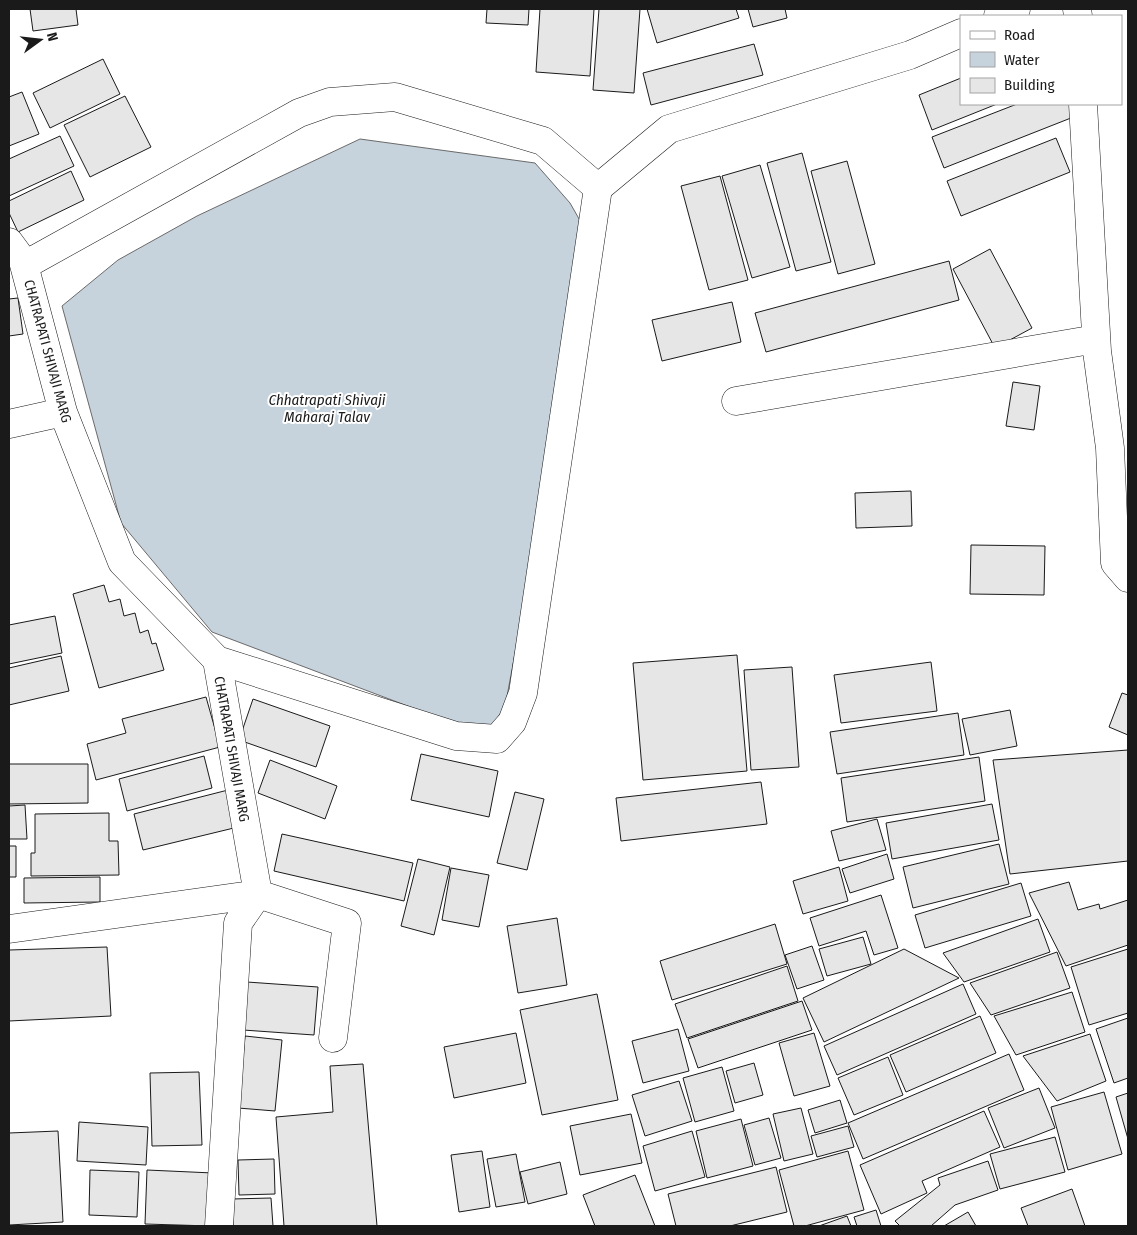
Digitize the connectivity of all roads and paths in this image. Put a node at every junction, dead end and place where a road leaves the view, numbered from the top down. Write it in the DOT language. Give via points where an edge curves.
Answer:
graph roads {
  1 [pos="1016,9"];
  2 [pos="1001,15"];
  3 [pos="960,33"];
  4 [pos="1083,105"];
  5 [pos="598,188"];
  6 [pos="16,252"];
  7 [pos="1096,339"];
  8 [pos="736,401"];
  9 [pos="63,412"];
  10 [pos="9,424"];
  11 [pos="1128,578"];
  12 [pos="217,660"];
  13 [pos="258,894"];
  14 [pos="9,929"];
  15 [pos="333,1038"];
  16 [pos="219,1226"];
  1 -- 2 [label="street"];
  3 -- 5 [label="street" via="910,55 669,129"];
  4 -- 7 [label="street"];
  5 -- 6 [label="street" via="543,141 395,97 330,102 299,113 34,260"];
  5 -- 12 [label="street" via="523,693 512,722 497,739 456,736"];
  6 -- 9 [label="street, CHATRAPATI SHIVAJI MARG"];
  7 -- 8 [label="street"];
  7 -- 11 [label="street" via="1110,448 1115,563"];
  9 -- 10 [label="street"];
  9 -- 12 [label="street, CHATRAPATI SHIVAJI MARG" via="122,562"];
  12 -- 13 [label="street, CHATRAPATI SHIVAJI MARG"];
  13 -- 14 [label="street"];
  13 -- 15 [label="street" via="347,923"];
  13 -- 16 [label="street" via="238,923"];
}
